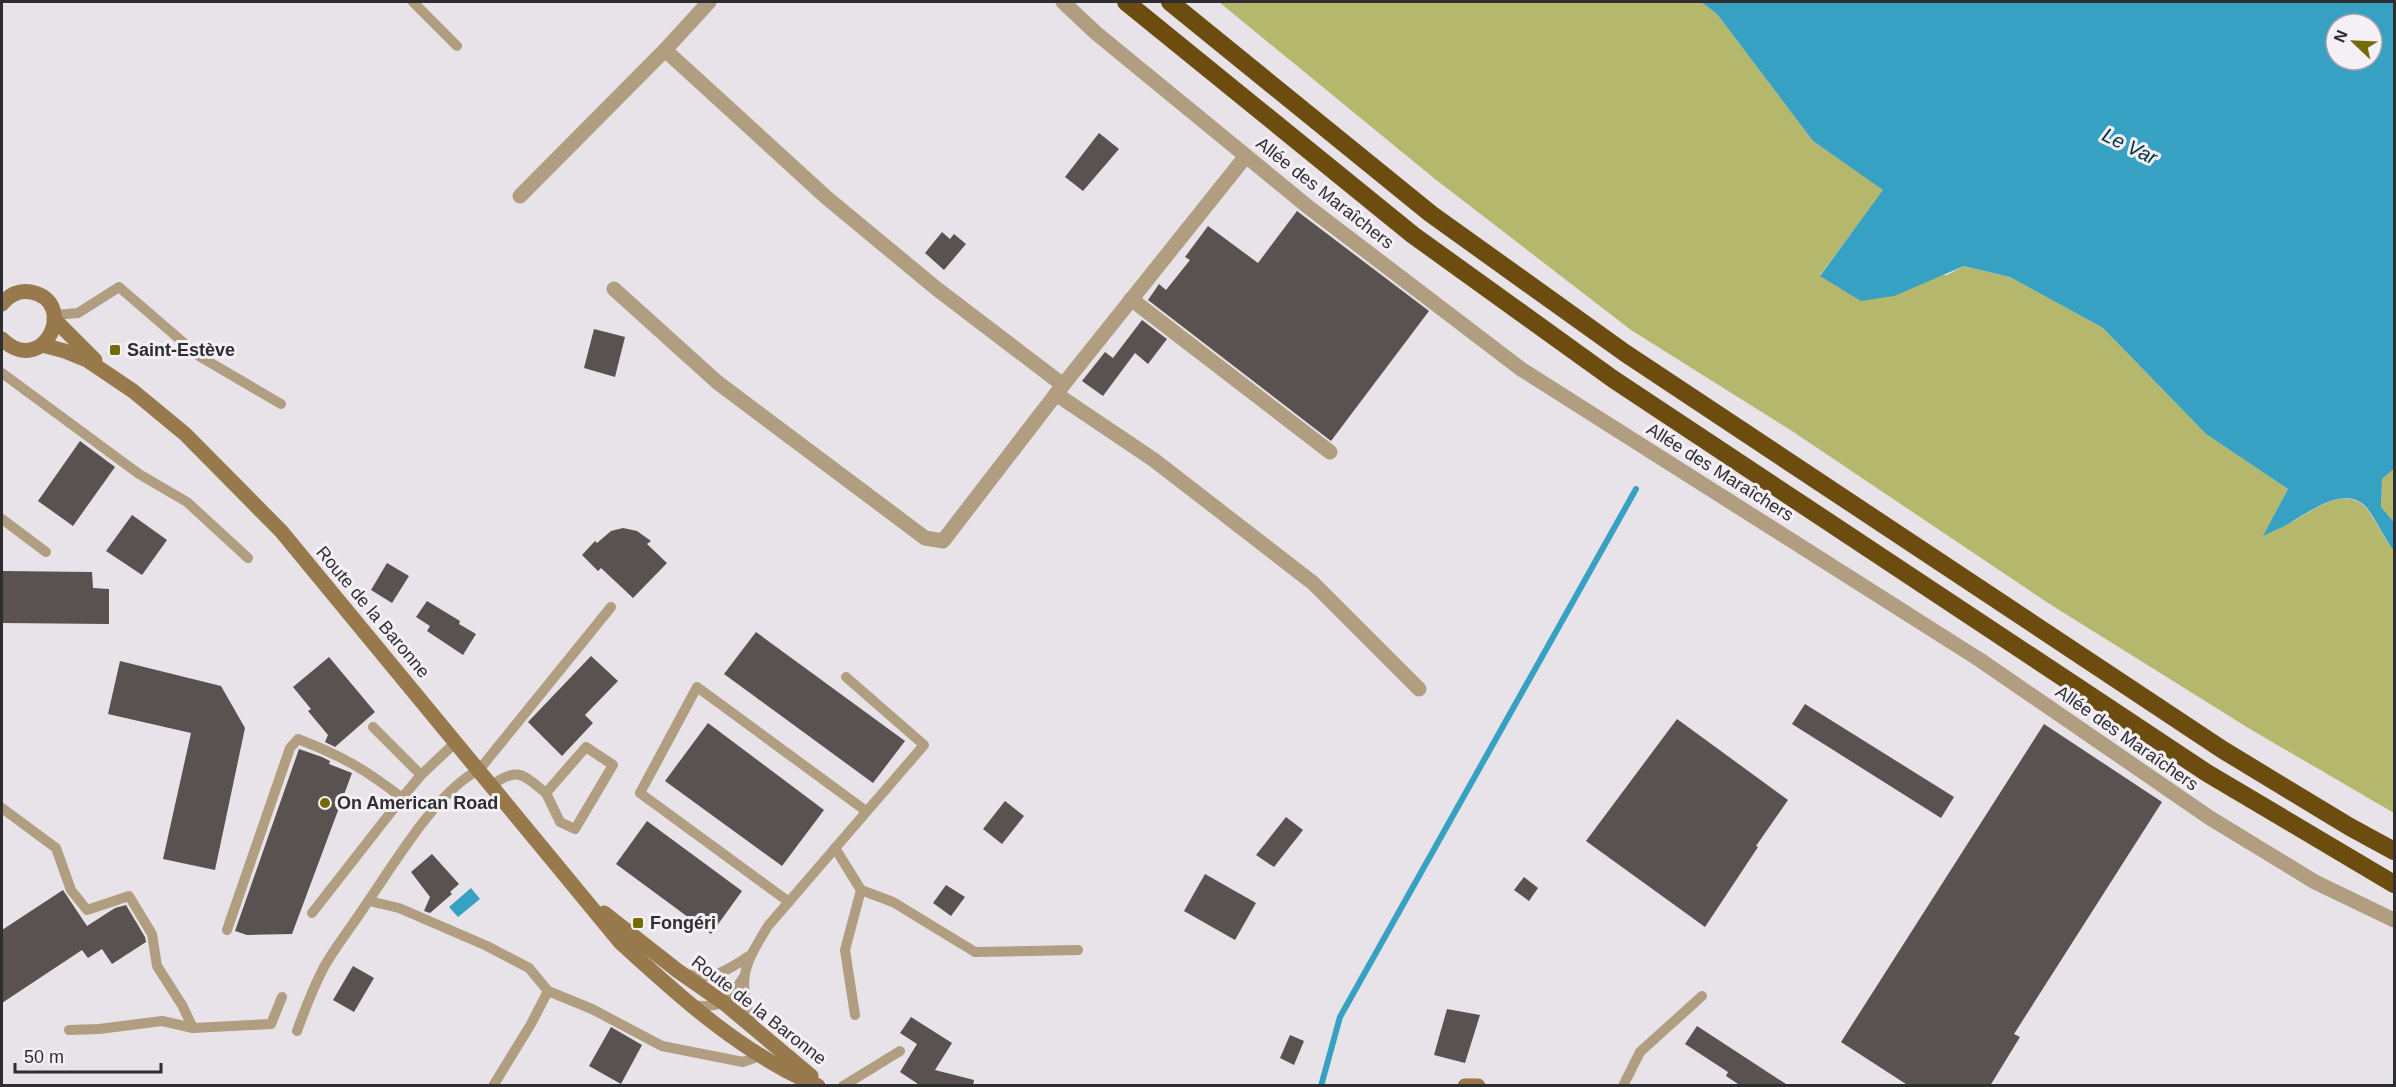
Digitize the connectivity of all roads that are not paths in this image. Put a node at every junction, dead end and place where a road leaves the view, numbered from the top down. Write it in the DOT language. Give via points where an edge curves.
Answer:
graph roads {
  1 [pos="412,2"];
  2 [pos="710,2"];
  3 [pos="1063,2"];
  4 [pos="1126,2"];
  5 [pos="1170,2"];
  6 [pos="457,46"];
  7 [pos="665,50"];
  8 [pos="1246,156"];
  9 [pos="520,196"];
  10 [pos="614,289"];
  11 [pos="8,290"];
  12 [pos="1131,299"];
  13 [pos="2,303"];
  14 [pos="54,317"];
  15 [pos="3,345"];
  16 [pos="42,345"];
  17 [pos="2,373"];
  18 [pos="108,373"];
  19 [pos="1060,390"];
  20 [pos="280,404"];
  21 [pos="1330,452"];
  22 [pos="2,519"];
  23 [pos="46,552"];
  24 [pos="248,558"];
  25 [pos="611,607"];
  26 [pos="846,677"];
  27 [pos="1419,689"];
  28 [pos="373,727"];
  29 [pos="456,742"];
  30 [pos="479,770"];
  31 [pos="422,775"];
  32 [pos="492,785"];
  33 [pos="546,793"];
  34 [pos="402,798"];
  35 [pos="2,808"];
  36 [pos="867,812"];
  37 [pos="835,848"];
  38 [pos="2394,851"];
  39 [pos="2394,884"];
  40 [pos="861,890"];
  41 [pos="585,898"];
  42 [pos="369,901"];
  43 [pos="789,902"];
  44 [pos="312,913"];
  45 [pos="2394,920"];
  46 [pos="227,930"];
  47 [pos="1078,950"];
  48 [pos="749,956"];
  49 [pos="678,971"];
  50 [pos="743,978"];
  51 [pos="548,991"];
  52 [pos="1702,996"];
  53 [pos="282,997"];
  54 [pos="724,1003"];
  55 [pos="689,1005"];
  56 [pos="855,1015"];
  57 [pos="193,1028"];
  58 [pos="753,1028"];
  59 [pos="69,1030"];
  60 [pos="297,1031"];
  61 [pos="900,1051"];
  62 [pos="760,1056"];
  63 [pos="493,1086"];
  64 [pos="818,1086"];
  65 [pos="823,1086"];
  66 [pos="843,1086"];
  67 [pos="1465,1086"];
  68 [pos="1478,1086"];
  69 [pos="1623,1086"];
  1 -- 6 [label="lane"];
  2 -- 7 [label="street"];
  3 -- 8 [label="street, Allée des Maraîchers"];
  4 -- 39 [label="highway" via="1413,235 1613,379 2198,766"];
  5 -- 38 [label="highway" via="1431,214 1625,354 2223,750"];
  7 -- 9 [label="street"];
  7 -- 19 [label="street" via="827,198"];
  8 -- 12 [label="street"];
  8 -- 45 [label="street, Allée des Maraîchers" via="1521,369 1980,660 2210,818 2315,882"];
  10 -- 19 [label="street" via="717,382 925,538 943,541"];
  11 -- 13 [label="main road"];
  11 -- 14 [label="main road, Route de la Baronne" via="44,298"];
  12 -- 19 [label="street"];
  12 -- 21 [label="street"];
  14 -- 16 [label="main road" via="52,333"];
  14 -- 18 [label="main road, Route de la Baronne"];
  14 -- 20 [label="lane" via="78,314 119,287 199,356"];
  15 -- 16 [label="main road" via="28,350"];
  16 -- 18 [label="main road, Route de la Baronne" via="65,351"];
  17 -- 24 [label="lane" via="139,474 187,502"];
  18 -- 29 [label="main road, Route de la Baronne" via="185,434 281,531"];
  19 -- 27 [label="street" via="1313,583"];
  22 -- 23 [label="lane"];
  25 -- 30 [label="lane"];
  26 -- 36 [label="lane" via="924,745"];
  28 -- 31 [label="lane"];
  29 -- 30 [label="main road, Route de la Baronne"];
  29 -- 31 [label="lane"];
  30 -- 32 [label="main road, Route de la Baronne"];
  30 -- 42 [label="lane" via="464,777 444,798"];
  31 -- 34 [label="lane"];
  32 -- 33 [label="lane" via="507,774 522,774"];
  32 -- 41 [label="main road, Route de la Baronne"];
  33 -- 33 [label="lane" via="585,747 612,765 575,829 560,822"];
  34 -- 44 [label="lane"];
  34 -- 46 [label="lane" via="369,772 298,739 290,748"];
  35 -- 57 [label="lane" via="56,848 71,890 87,910 129,896 152,934 157,966"];
  36 -- 37 [label="lane"];
  36 -- 43 [label="lane" via="697,687 640,793"];
  37 -- 40 [label="lane"];
  37 -- 43 [label="lane"];
  40 -- 47 [label="lane" via="893,902 975,952"];
  40 -- 56 [label="lane" via="846,950"];
  41 -- 49 [label="main road, Route de la Baronne"];
  41 -- 55 [label="main road, Route de la Baronne" via="620,942"];
  42 -- 51 [label="lane" via="399,908 487,946 529,968"];
  42 -- 60 [label="lane" via="325,965"];
  43 -- 48 [label="lane"];
  48 -- 49 [label="lane" via="727,971 698,978"];
  48 -- 50 [label="lane"];
  49 -- 54 [label="main road, Route de la Baronne"];
  50 -- 54 [label="lane"];
  50 -- 58 [label="lane"];
  51 -- 62 [label="lane" via="662,1046 742,1062"];
  51 -- 63 [label="lane"];
  52 -- 69 [label="lane" via="1641,1052"];
  53 -- 57 [label="lane" via="271,1024"];
  54 -- 55 [label="lane"];
  54 -- 58 [label="main road, Route de la Baronne"];
  55 -- 62 [label="main road, Route de la Baronne"];
  57 -- 59 [label="lane" via="162,1021"];
  58 -- 65 [label="main road, Route de la Baronne"];
  61 -- 66 [label="lane"];
  62 -- 64 [label="main road, Route de la Baronne"];
  67 -- 68 [label="main road"];
}
